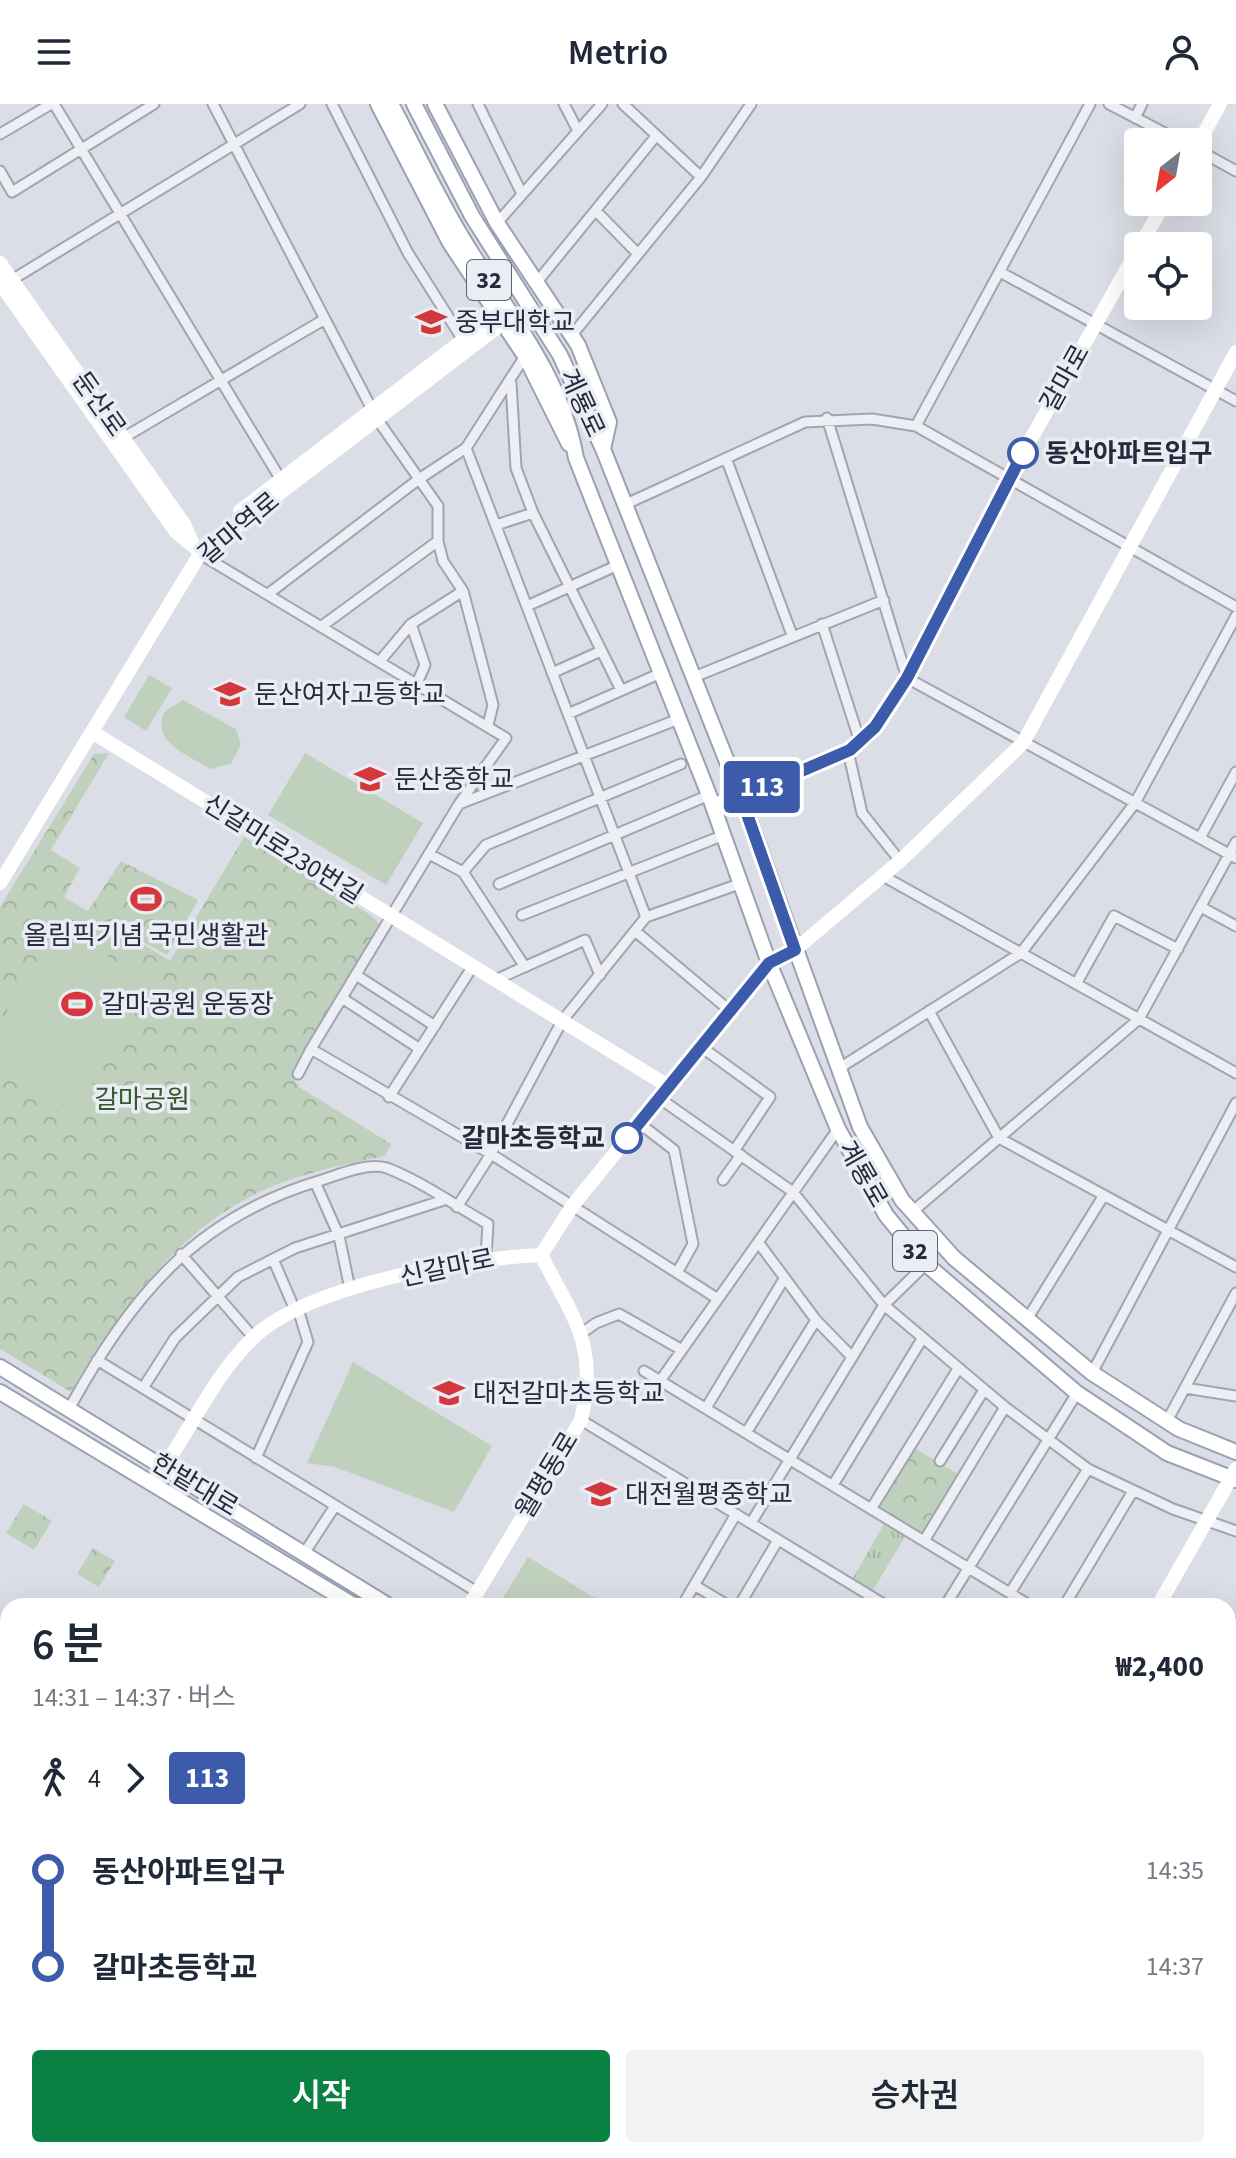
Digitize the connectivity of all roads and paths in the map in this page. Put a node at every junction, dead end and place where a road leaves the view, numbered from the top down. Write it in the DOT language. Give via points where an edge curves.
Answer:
graph roads {
  1 [pos="52,104"];
  2 [pos="154,104"];
  3 [pos="213,104"];
  4 [pos="300,104"];
  5 [pos="332,104"];
  6 [pos="378,104"];
  7 [pos="391,104"];
  8 [pos="414,104"];
  9 [pos="435,104"];
  10 [pos="478,104"];
  11 [pos="564,104"];
  12 [pos="602,104"];
  13 [pos="623,104"];
  14 [pos="751,104"];
  15 [pos="1090,104"];
  16 [pos="1109,104"];
  17 [pos="1142,104"];
  18 [pos="1220,104"];
  19 [pos="1135,118"];
  20 [pos="1155,128"];
  21 [pos="1207,128"];
  22 [pos="577,129"];
  23 [pos="0,134"];
  24 [pos="656,136"];
  25 [pos="234,143"];
  26 [pos="82,150"];
  27 [pos="1212,158"];
  28 [pos="0,171"];
  29 [pos="1236,171"];
  30 [pos="701,177"];
  31 [pos="522,194"];
  32 [pos="596,211"];
  33 [pos="120,213"];
  34 [pos="497,223"];
  35 [pos="638,254"];
  36 [pos="0,263"];
  37 [pos="1000,272"];
  38 [pos="1124,274"];
  39 [pos="537,282"];
  40 [pos="3,284"];
  41 [pos="500,318"];
  42 [pos="325,319"];
  43 [pos="1095,325"];
  44 [pos="572,335"];
  45 [pos="463,340"];
  46 [pos="1236,352"];
  47 [pos="525,356"];
  48 [pos="221,380"];
  49 [pos="511,383"];
  50 [pos="1215,390"];
  51 [pos="1236,401"];
  52 [pos="374,414"];
  53 [pos="827,418"];
  54 [pos="916,426"];
  55 [pos="123,438"];
  56 [pos="466,448"];
  57 [pos="603,449"];
  58 [pos="576,458"];
  59 [pos="726,458"];
  60 [pos="1009,478"];
  61 [pos="419,479"];
  62 [pos="281,480"];
  63 [pos="624,505"];
  64 [pos="533,513"];
  65 [pos="496,525"];
  66 [pos="438,541"];
  67 [pos="1129,548"];
  68 [pos="197,550"];
  69 [pos="618,565"];
  70 [pos="570,587"];
  71 [pos="463,591"];
  72 [pos="268,594"];
  73 [pos="884,600"];
  74 [pos="527,606"];
  75 [pos="1236,607"];
  76 [pos="1236,616"];
  77 [pos="411,624"];
  78 [pos="822,624"];
  79 [pos="322,626"];
  80 [pos="792,635"];
  81 [pos="601,651"];
  82 [pos="380,661"];
  83 [pos="552,673"];
  84 [pos="661,673"];
  85 [pos="694,677"];
  86 [pos="907,678"];
  87 [pos="417,683"];
  88 [pos="621,690"];
  89 [pos="568,714"];
  90 [pos="679,719"];
  91 [pos="488,725"];
  92 [pos="92,732"];
  93 [pos="1023,743"];
  94 [pos="854,746"];
  95 [pos="585,757"];
  96 [pos="681,764"];
  97 [pos="1236,772"];
  98 [pos="741,797"];
  99 [pos="600,798"];
  100 [pos="711,801"];
  101 [pos="1135,803"];
  102 [pos="459,804"];
  103 [pos="615,835"];
  104 [pos="724,835"];
  105 [pos="1200,838"];
  106 [pos="1236,842"];
  107 [pos="429,854"];
  108 [pos="1233,856"];
  109 [pos="900,861"];
  110 [pos="0,864"];
  111 [pos="463,872"];
  112 [pos="630,875"];
  113 [pos="883,876"];
  114 [pos="0,883"];
  115 [pos="742,883"];
  116 [pos="499,884"];
  117 [pos="1201,907"];
  118 [pos="522,915"];
  119 [pos="391,916"];
  120 [pos="646,917"];
  121 [pos="1236,926"];
  122 [pos="635,931"];
  123 [pos="1178,949"];
  124 [pos="795,950"];
  125 [pos="1021,953"];
  126 [pos="769,963"];
  127 [pos="473,966"];
  128 [pos="525,967"];
  129 [pos="356,975"];
  130 [pos="600,975"];
  131 [pos="495,980"];
  132 [pos="1076,984"];
  133 [pos="342,998"];
  134 [pos="729,1010"];
  135 [pos="929,1011"];
  136 [pos="1139,1019"];
  137 [pos="562,1021"];
  138 [pos="435,1026"];
  139 [pos="700,1046"];
  140 [pos="311,1049"];
  141 [pos="420,1049"];
  142 [pos="838,1069"];
  143 [pos="1236,1073"];
  144 [pos="298,1074"];
  145 [pos="668,1086"];
  146 [pos="389,1097"];
  147 [pos="659,1098"];
  148 [pos="1236,1103"];
  149 [pos="639,1123"];
  150 [pos="838,1129"];
  151 [pos="999,1138"];
  152 [pos="738,1153"];
  153 [pos="491,1154"];
  154 [pos="723,1180"];
  155 [pos="315,1182"];
  156 [pos="793,1192"];
  157 [pos="1104,1195"];
  158 [pos="444,1200"];
  159 [pos="573,1205"];
  160 [pos="457,1207"];
  161 [pos="912,1212"];
  162 [pos="1168,1230"];
  163 [pos="339,1236"];
  164 [pos="758,1242"];
  165 [pos="181,1254"];
  166 [pos="541,1255"];
  167 [pos="486,1257"];
  168 [pos="273,1259"];
  169 [pos="926,1264"];
  170 [pos="1236,1267"];
  171 [pos="677,1273"];
  172 [pos="784,1279"];
  173 [pos="350,1289"];
  174 [pos="1236,1293"];
  175 [pos="218,1294"];
  176 [pos="718,1299"];
  177 [pos="884,1305"];
  178 [pos="297,1309"];
  179 [pos="816,1320"];
  180 [pos="1026,1321"];
  181 [pos="582,1333"];
  182 [pos="253,1337"];
  183 [pos="922,1339"];
  184 [pos="682,1350"];
  185 [pos="852,1357"];
  186 [pos="97,1360"];
  187 [pos="0,1367"];
  188 [pos="958,1369"];
  189 [pos="644,1371"];
  190 [pos="1092,1373"];
  191 [pos="660,1381"];
  192 [pos="143,1388"];
  193 [pos="1185,1388"];
  194 [pos="984,1390"];
  195 [pos="0,1392"];
  196 [pos="1077,1393"];
  197 [pos="1236,1396"];
  198 [pos="1005,1407"];
  199 [pos="706,1408"];
  200 [pos="69,1409"];
  201 [pos="195,1420"];
  202 [pos="581,1420"];
  203 [pos="1167,1421"];
  204 [pos="746,1433"];
  205 [pos="1046,1437"];
  206 [pos="1236,1452"];
  207 [pos="256,1458"];
  208 [pos="790,1459"];
  209 [pos="940,1461"];
  210 [pos="165,1467"];
  211 [pos="1088,1469"];
  212 [pos="1235,1476"];
  213 [pos="153,1482"];
  214 [pos="833,1485"];
  215 [pos="1133,1491"];
  216 [pos="335,1506"];
  217 [pos="871,1509"];
  218 [pos="736,1514"];
  219 [pos="1210,1521"];
  220 [pos="751,1523"];
  221 [pos="1236,1531"];
  222 [pos="778,1540"];
  223 [pos="924,1541"];
  224 [pos="305,1552"];
  225 [pos="968,1567"];
  226 [pos="694,1585"];
  227 [pos="477,1592"];
  228 [pos="1010,1593"];
  229 [pos="342,1598"];
  230 [pos="377,1598"];
  231 [pos="474,1598"];
  232 [pos="687,1598"];
  233 [pos="716,1598"];
  234 [pos="744,1598"];
  235 [pos="874,1598"];
  236 [pos="950,1598"];
  237 [pos="1018,1598"];
  238 [pos="1069,1598"];
  239 [pos="1163,1598"];
  1 -- 23 [label="street"];
  1 -- 26 [label="street"];
  2 -- 26 [label="street"];
  3 -- 25 [label="street"];
  4 -- 25 [label="street"];
  5 -- 45 [label="street" via="408,253"];
  6 -- 41 [label="main road, 32" via="450,243"];
  7 -- 58 [label="main road, 계룡로 / 32" via="464,242 550,378 570,424"];
  8 -- 57 [label="main road, 계룡로 / 32" via="472,216 560,355"];
  9 -- 34 [label="main road, 32"];
  10 -- 31 [label="street"];
  11 -- 22 [label="street"];
  12 -- 22 [label="street"];
  13 -- 24 [label="street"];
  14 -- 30 [label="street"];
  15 -- 37 [label="street"];
  16 -- 19 [label="street"];
  17 -- 19 [label="street"];
  18 -- 21 [label="main road"];
  19 -- 20 [label="street"];
  22 -- 31 [label="street"];
  24 -- 30 [label="street"];
  24 -- 32 [label="street"];
  25 -- 33 [label="street"];
  25 -- 42 [label="street"];
  26 -- 28 [label="street" via="12,192"];
  26 -- 33 [label="street"];
  27 -- 29 [label="street"];
  30 -- 35 [label="street"];
  31 -- 34 [label="street"];
  32 -- 35 [label="street"];
  32 -- 39 [label="street"];
  33 -- 40 [label="street"];
  33 -- 48 [label="street"];
  34 -- 39 [label="main road, 32"];
  35 -- 44 [label="street"];
  36 -- 40 [label="main road, 둔산로"];
  37 -- 43 [label="street"];
  37 -- 54 [label="street"];
  38 -- 43 [label="main road, 갈마로"];
  39 -- 44 [label="main road, 32"];
  40 -- 55 [label="main road, 둔산로"];
  40 -- 68 [label="main road, 둔산로" via="176,532"];
  41 -- 45 [label="main road, 갈마역로"];
  41 -- 47 [label="main road, 32"];
  41 -- 52 [label="main road, 갈마역로"];
  42 -- 48 [label="street"];
  42 -- 52 [label="street"];
  43 -- 50 [label="street"];
  43 -- 60 [label="main road, 갈마로"];
  44 -- 57 [label="main road, 32" via="609,422"];
  45 -- 52 [label="main road, 갈마역로"];
  46 -- 50 [label="main road"];
  47 -- 49 [label="street"];
  47 -- 58 [label="main road, 32"];
  48 -- 55 [label="street"];
  48 -- 62 [label="street"];
  49 -- 56 [label="street"];
  49 -- 64 [label="street" via="516,468"];
  50 -- 51 [label="street"];
  50 -- 67 [label="main road"];
  52 -- 61 [label="street"];
  52 -- 62 [label="main road, 갈마역로"];
  52 -- 68 [label="main road, 갈마역로"];
  53 -- 54 [label="street"];
  53 -- 59 [label="street" via="805,422"];
  53 -- 73 [label="street"];
  54 -- 60 [label="street"];
  55 -- 68 [label="main road, 둔산로"];
  56 -- 61 [label="street"];
  56 -- 65 [label="street"];
  57 -- 63 [label="main road, 계룡로 / 32"];
  58 -- 69 [label="main road, 계룡로 / 32"];
  59 -- 63 [label="street"];
  59 -- 80 [label="street"];
  60 -- 67 [label="street"];
  60 -- 86 [label="main road, 갈마로"];
  61 -- 66 [label="street" via="438,506"];
  61 -- 72 [label="street"];
  62 -- 68 [label="main road, 갈마역로"];
  63 -- 85 [label="main road, 계룡로 / 32"];
  64 -- 65 [label="street"];
  64 -- 70 [label="street"];
  65 -- 74 [label="street"];
  66 -- 71 [label="street" via="443,561"];
  66 -- 79 [label="street"];
  67 -- 75 [label="street"];
  67 -- 93 [label="main road"];
  68 -- 72 [label="street"];
  68 -- 92 [label="main road, 갈마역로"];
  68 -- 110 [label="main road, 갈마역로"];
  69 -- 70 [label="street"];
  69 -- 84 [label="main road, 계룡로 / 32"];
  70 -- 74 [label="street"];
  70 -- 81 [label="street"];
  71 -- 77 [label="street"];
  71 -- 91 [label="street" via="493,705"];
  72 -- 79 [label="street"];
  73 -- 78 [label="street"];
  73 -- 86 [label="street"];
  74 -- 83 [label="street"];
  76 -- 101 [label="street"];
  77 -- 82 [label="street"];
  77 -- 87 [label="street" via="425,665"];
  78 -- 80 [label="street"];
  78 -- 94 [label="street"];
  79 -- 82 [label="street"];
  80 -- 85 [label="street"];
  81 -- 83 [label="street"];
  81 -- 88 [label="street"];
  82 -- 87 [label="street"];
  83 -- 89 [label="street"];
  84 -- 88 [label="street"];
  84 -- 90 [label="main road, 계룡로 / 32"];
  85 -- 98 [label="main road, 계룡로 / 32"];
  86 -- 93 [label="street"];
  86 -- 94 [label="main road, 갈마로"];
  87 -- 91 [label="street"];
  88 -- 89 [label="street"];
  89 -- 95 [label="street"];
  90 -- 95 [label="street"];
  90 -- 100 [label="main road, 계룡로 / 32"];
  91 -- 102 [label="street" via="506,738"];
  92 -- 114 [label="main road, 갈마역로"];
  92 -- 119 [label="main road, 신갈마로230번길"];
  93 -- 101 [label="street"];
  93 -- 109 [label="main road"];
  94 -- 98 [label="main road, 갈마로"];
  94 -- 109 [label="street" via="862,813"];
  95 -- 99 [label="street"];
  95 -- 102 [label="street"];
  96 -- 99 [label="street"];
  97 -- 105 [label="street"];
  98 -- 100 [label="main road, 갈마로"];
  98 -- 124 [label="main road, 계룡로 / 32"];
  99 -- 103 [label="street"];
  99 -- 111 [label="street" via="486,845"];
  100 -- 103 [label="street"];
  100 -- 104 [label="main road, 계룡로 / 32"];
  101 -- 105 [label="street"];
  101 -- 125 [label="street"];
  102 -- 107 [label="street"];
  103 -- 112 [label="street"];
  103 -- 116 [label="street"];
  104 -- 112 [label="street"];
  104 -- 115 [label="main road, 계룡로 / 32"];
  105 -- 108 [label="street"];
  106 -- 108 [label="street"];
  107 -- 111 [label="street"];
  107 -- 119 [label="street"];
  108 -- 117 [label="street"];
  109 -- 113 [label="main road"];
  111 -- 128 [label="street"];
  112 -- 118 [label="street"];
  112 -- 120 [label="street"];
  113 -- 124 [label="main road"];
  113 -- 125 [label="street"];
  115 -- 120 [label="street"];
  115 -- 126 [label="main road, 계룡로 / 32"];
  117 -- 121 [label="street"];
  117 -- 123 [label="street"];
  119 -- 127 [label="main road, 신갈마로230번길"];
  119 -- 129 [label="street"];
  120 -- 122 [label="street"];
  122 -- 130 [label="street"];
  122 -- 134 [label="street"];
  123 -- 132 [label="street" via="1114,916"];
  123 -- 136 [label="street"];
  124 -- 126 [label="main road"];
  124 -- 142 [label="main road, 계룡로 / 32"];
  125 -- 132 [label="street"];
  125 -- 135 [label="street"];
  126 -- 134 [label="main road"];
  126 -- 150 [label="main road, 계룡로 / 32"];
  127 -- 131 [label="main road, 신갈마로230번길"];
  127 -- 138 [label="street"];
  128 -- 130 [label="street" via="585,940"];
  128 -- 131 [label="street"];
  129 -- 133 [label="street"];
  129 -- 138 [label="street"];
  130 -- 137 [label="street"];
  131 -- 137 [label="main road, 신갈마로230번길"];
  132 -- 136 [label="street"];
  133 -- 140 [label="street"];
  133 -- 141 [label="street"];
  134 -- 139 [label="main road"];
  135 -- 142 [label="street"];
  135 -- 151 [label="street"];
  136 -- 143 [label="street"];
  136 -- 151 [label="street"];
  137 -- 145 [label="main road, 신갈마로230번길"];
  137 -- 153 [label="street"];
  138 -- 141 [label="street"];
  139 -- 145 [label="main road"];
  139 -- 152 [label="street" via="770,1097"];
  140 -- 144 [label="street"];
  140 -- 146 [label="street"];
  141 -- 146 [label="street"];
  142 -- 161 [label="main road, 계룡로 / 32" via="860,1127"];
  145 -- 147 [label="main road"];
  146 -- 153 [label="street"];
  147 -- 149 [label="main road"];
  147 -- 152 [label="street"];
  148 -- 162 [label="street"];
  149 -- 159 [label="main road"];
  149 -- 171 [label="street" via="674,1150 693,1244"];
  150 -- 156 [label="street"];
  150 -- 169 [label="main road, 계룡로 / 32" via="886,1215"];
  151 -- 157 [label="street"];
  151 -- 161 [label="street"];
  152 -- 154 [label="street"];
  152 -- 156 [label="street"];
  153 -- 159 [label="street"];
  153 -- 160 [label="street"];
  155 -- 158 [label="street" via="384,1167"];
  155 -- 163 [label="street"];
  155 -- 165 [label="street" via="282,1191 231,1217"];
  156 -- 164 [label="street"];
  156 -- 177 [label="street"];
  157 -- 162 [label="street"];
  157 -- 180 [label="street"];
  158 -- 160 [label="street"];
  158 -- 163 [label="street"];
  159 -- 166 [label="main road"];
  159 -- 171 [label="street"];
  160 -- 167 [label="street" via="488,1224"];
  161 -- 180 [label="main road, 계룡로 / 32" via="954,1258"];
  162 -- 170 [label="street"];
  162 -- 190 [label="street"];
  163 -- 168 [label="street"];
  163 -- 173 [label="street"];
  164 -- 172 [label="street"];
  164 -- 176 [label="street"];
  165 -- 175 [label="street"];
  165 -- 186 [label="street" via="136,1302"];
  166 -- 167 [label="main road, 신갈마로"];
  166 -- 181 [label="main road, 월평동로"];
  167 -- 173 [label="main road, 신갈마로"];
  168 -- 175 [label="street"];
  168 -- 178 [label="street"];
  169 -- 177 [label="street"];
  169 -- 196 [label="main road, 계룡로 / 32"];
  171 -- 176 [label="street"];
  172 -- 179 [label="street"];
  172 -- 199 [label="street"];
  173 -- 178 [label="main road, 신갈마로"];
  174 -- 193 [label="street"];
  175 -- 182 [label="street"];
  175 -- 192 [label="street" via="175,1338"];
  176 -- 184 [label="street"];
  177 -- 183 [label="street"];
  177 -- 185 [label="street"];
  178 -- 182 [label="main road, 신갈마로"];
  178 -- 207 [label="street" via="308,1342"];
  179 -- 185 [label="street"];
  179 -- 204 [label="street"];
  180 -- 190 [label="main road, 계룡로 / 32"];
  181 -- 184 [label="street" via="619,1314"];
  181 -- 202 [label="main road, 월평동로" via="589,1370"];
  182 -- 201 [label="main road, 신갈마로"];
  183 -- 188 [label="street"];
  183 -- 214 [label="street"];
  184 -- 191 [label="street"];
  185 -- 208 [label="street"];
  186 -- 192 [label="street"];
  186 -- 200 [label="street"];
  187 -- 200 [label="main road, 한밭대로"];
  188 -- 194 [label="street"];
  188 -- 217 [label="street"];
  189 -- 191 [label="street"];
  190 -- 203 [label="main road, 계룡로 / 32"];
  191 -- 199 [label="street"];
  192 -- 201 [label="street"];
  193 -- 197 [label="street"];
  193 -- 203 [label="street"];
  194 -- 198 [label="street"];
  194 -- 209 [label="street"];
  195 -- 213 [label="main road, 한밭대로"];
  196 -- 205 [label="street"];
  196 -- 212 [label="main road, 계룡로 / 32" via="1167,1453"];
  198 -- 205 [label="street"];
  198 -- 223 [label="street"];
  199 -- 204 [label="street"];
  200 -- 210 [label="main road, 한밭대로"];
  201 -- 207 [label="street"];
  201 -- 210 [label="main road, 신갈마로"];
  202 -- 218 [label="street"];
  202 -- 227 [label="main road, 월평동로"];
  203 -- 206 [label="main road, 계룡로 / 32"];
  204 -- 208 [label="street"];
  205 -- 211 [label="street"];
  205 -- 225 [label="street"];
  207 -- 216 [label="street"];
  208 -- 214 [label="street"];
  208 -- 220 [label="street"];
  210 -- 213 [label="main road, 신갈마로"];
  210 -- 224 [label="main road, 한밭대로"];
  211 -- 215 [label="street"];
  211 -- 228 [label="street"];
  212 -- 219 [label="main road"];
  213 -- 229 [label="main road, 한밭대로"];
  214 -- 217 [label="street"];
  215 -- 219 [label="street"];
  215 -- 238 [label="street"];
  216 -- 224 [label="street"];
  216 -- 227 [label="street"];
  217 -- 223 [label="street"];
  218 -- 220 [label="street"];
  218 -- 226 [label="street"];
  219 -- 221 [label="street"];
  219 -- 239 [label="main road"];
  220 -- 222 [label="street"];
  222 -- 234 [label="street"];
  222 -- 235 [label="street"];
  223 -- 225 [label="street"];
  224 -- 230 [label="main road, 한밭대로"];
  225 -- 228 [label="street"];
  225 -- 236 [label="street"];
  226 -- 232 [label="street"];
  226 -- 233 [label="street"];
  227 -- 231 [label="main road, 월평동로"];
  228 -- 237 [label="street"];
}
